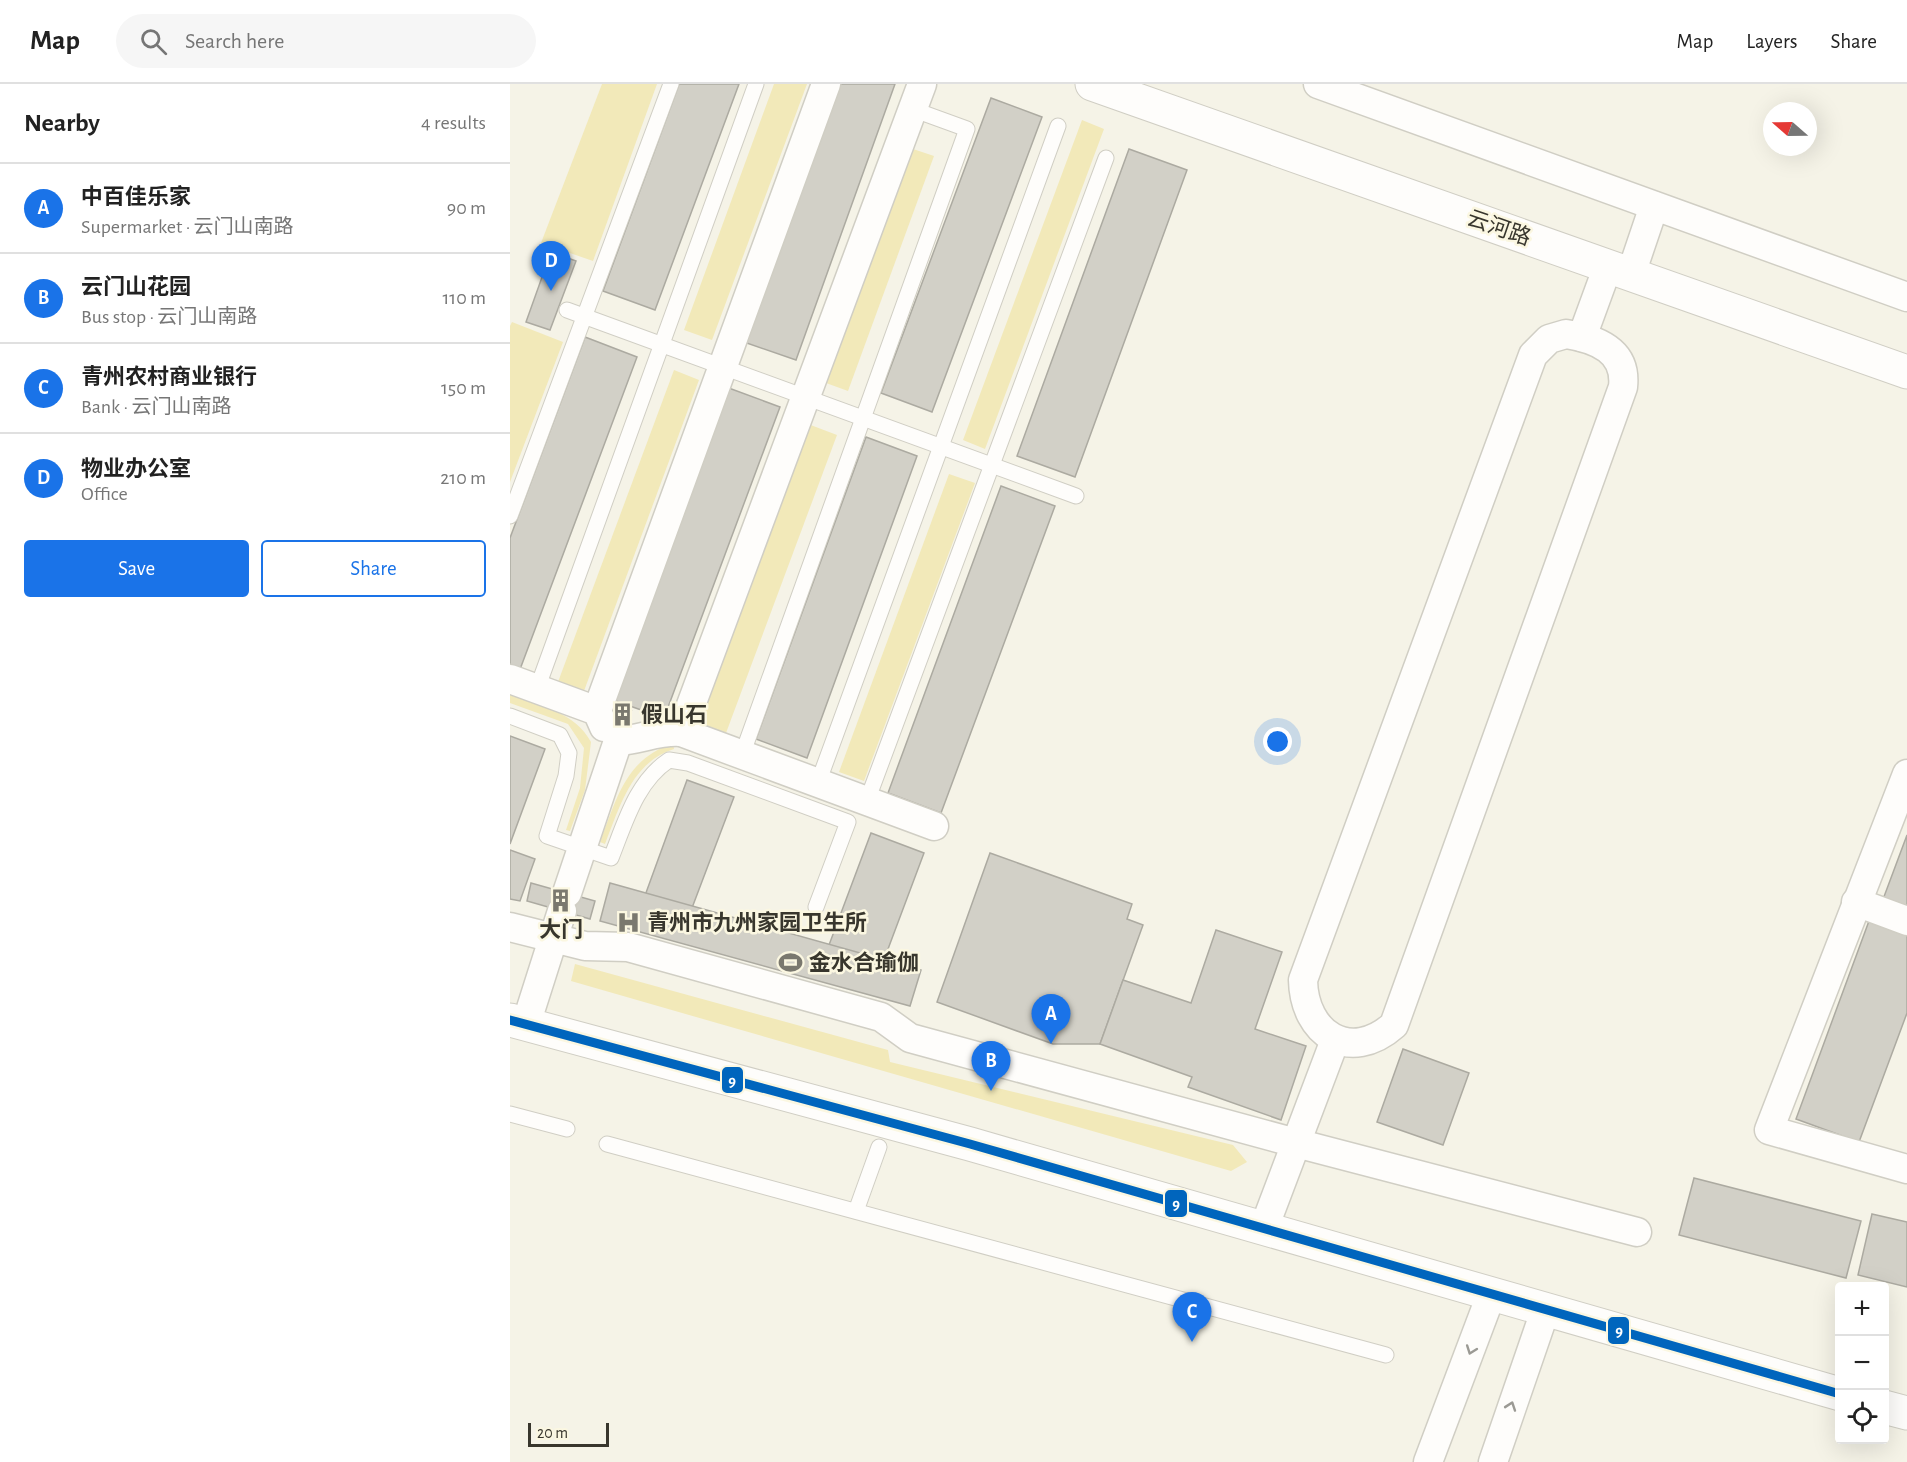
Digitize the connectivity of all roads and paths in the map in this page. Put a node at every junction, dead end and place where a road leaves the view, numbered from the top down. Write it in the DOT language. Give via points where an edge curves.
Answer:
graph roads {
  1 [pos="671,84"];
  2 [pos="756,84"];
  3 [pos="826,84"];
  4 [pos="1092,84"];
  5 [pos="1318,84"];
  6 [pos="917,97"];
  7 [pos="1058,126"];
  8 [pos="1106,158"];
  9 [pos="1654,206"];
  10 [pos="1620,270"];
  11 [pos="1907,297"];
  12 [pos="567,310"];
  13 [pos="585,317"];
  14 [pos="1582,337"];
  15 [pos="661,344"];
  16 [pos="722,367"];
  17 [pos="1907,372"];
  18 [pos="805,397"];
  19 [pos="864,419"];
  20 [pos="941,447"];
  21 [pos="992,466"];
  22 [pos="1076,496"];
  23 [pos="510,516"];
  24 [pos="510,679"];
  25 [pos="537,688"];
  26 [pos="597,711"];
  27 [pos="510,716"];
  28 [pos="681,732"];
  29 [pos="618,741"];
  30 [pos="742,755"];
  31 [pos="1907,774"];
  32 [pos="818,783"];
  33 [pos="867,801"];
  34 [pos="934,826"];
  35 [pos="582,848"];
  36 [pos="1856,903"];
  37 [pos="816,907"];
  38 [pos="1907,921"];
  39 [pos="510,927"];
  40 [pos="553,939"];
  41 [pos="518,1022"];
  42 [pos="1335,1041"];
  43 [pos="510,1114"];
  44 [pos="567,1129"];
  45 [pos="1296,1143"];
  46 [pos="607,1144"];
  47 [pos="879,1147"];
  48 [pos="1907,1169"];
  49 [pos="856,1211"];
  50 [pos="1264,1228"];
  51 [pos="1637,1232"];
  52 [pos="1491,1294"];
  53 [pos="1545,1311"];
  54 [pos="1386,1354"];
  55 [pos="1835,1393"];
  56 [pos="1889,1408"];
  57 [pos="1907,1413"];
  58 [pos="1428,1462"];
  59 [pos="1494,1462"];
  1 -- 13 [label="lane"];
  2 -- 15 [label="lane"];
  3 -- 16 [label="street"];
  4 -- 10 [label="main road, 云河路"];
  5 -- 9 [label="street"];
  6 -- 18 [label="street"];
  6 -- 19 [label="lane" via="968,129"];
  7 -- 20 [label="lane"];
  8 -- 21 [label="lane"];
  9 -- 10 [label="street"];
  9 -- 11 [label="street"];
  10 -- 14 [label="street"];
  10 -- 17 [label="main road, 云河路"];
  12 -- 13 [label="lane"];
  13 -- 15 [label="lane"];
  13 -- 23 [label="lane"];
  14 -- 42 [label="street" via="1566,334 1549,339 1533,355 1304,980 1304,1000 1313,1020"];
  14 -- 42 [label="street" via="1598,341 1620,361 1623,387 1394,1025 1380,1038"];
  15 -- 16 [label="lane"];
  15 -- 25 [label="lane"];
  16 -- 18 [label="lane"];
  16 -- 26 [label="street"];
  18 -- 19 [label="lane"];
  18 -- 28 [label="street"];
  19 -- 20 [label="lane"];
  19 -- 30 [label="lane"];
  20 -- 21 [label="lane"];
  20 -- 32 [label="lane"];
  21 -- 22 [label="lane"];
  21 -- 33 [label="lane"];
  24 -- 25 [label="street"];
  25 -- 26 [label="street"];
  26 -- 29 [label="street" via="602,724"];
  27 -- 35 [label="lane" via="560,735 569,753 547,836"];
  28 -- 29 [label="street" via="664,730 636,740"];
  28 -- 30 [label="street"];
  29 -- 35 [label="street"];
  30 -- 32 [label="street"];
  31 -- 36 [label="street"];
  32 -- 33 [label="street"];
  33 -- 34 [label="street"];
  35 -- 37 [label="lane" via="611,858 636,797 654,770 669,760 688,764 848,822"];
  35 -- 40 [label="street"];
  36 -- 38 [label="street"];
  36 -- 48 [label="street" via="1769,1130"];
  39 -- 40 [label="street"];
  40 -- 41 [label="street"];
  40 -- 45 [label="street" via="651,953 881,1017 910,1038"];
  41 -- 50 [label="main road"];
  42 -- 45 [label="street"];
  43 -- 44 [label="lane"];
  45 -- 50 [label="street"];
  45 -- 51 [label="street"];
  46 -- 49 [label="lane"];
  47 -- 49 [label="lane"];
  49 -- 54 [label="lane"];
  50 -- 52 [label="main road"];
  52 -- 53 [label="main road"];
  52 -- 58 [label="street, one-way"];
  53 -- 55 [label="main road"];
  59 -- 53 [label="street, one-way"];
  56 -- 57 [label="main road"];
}
